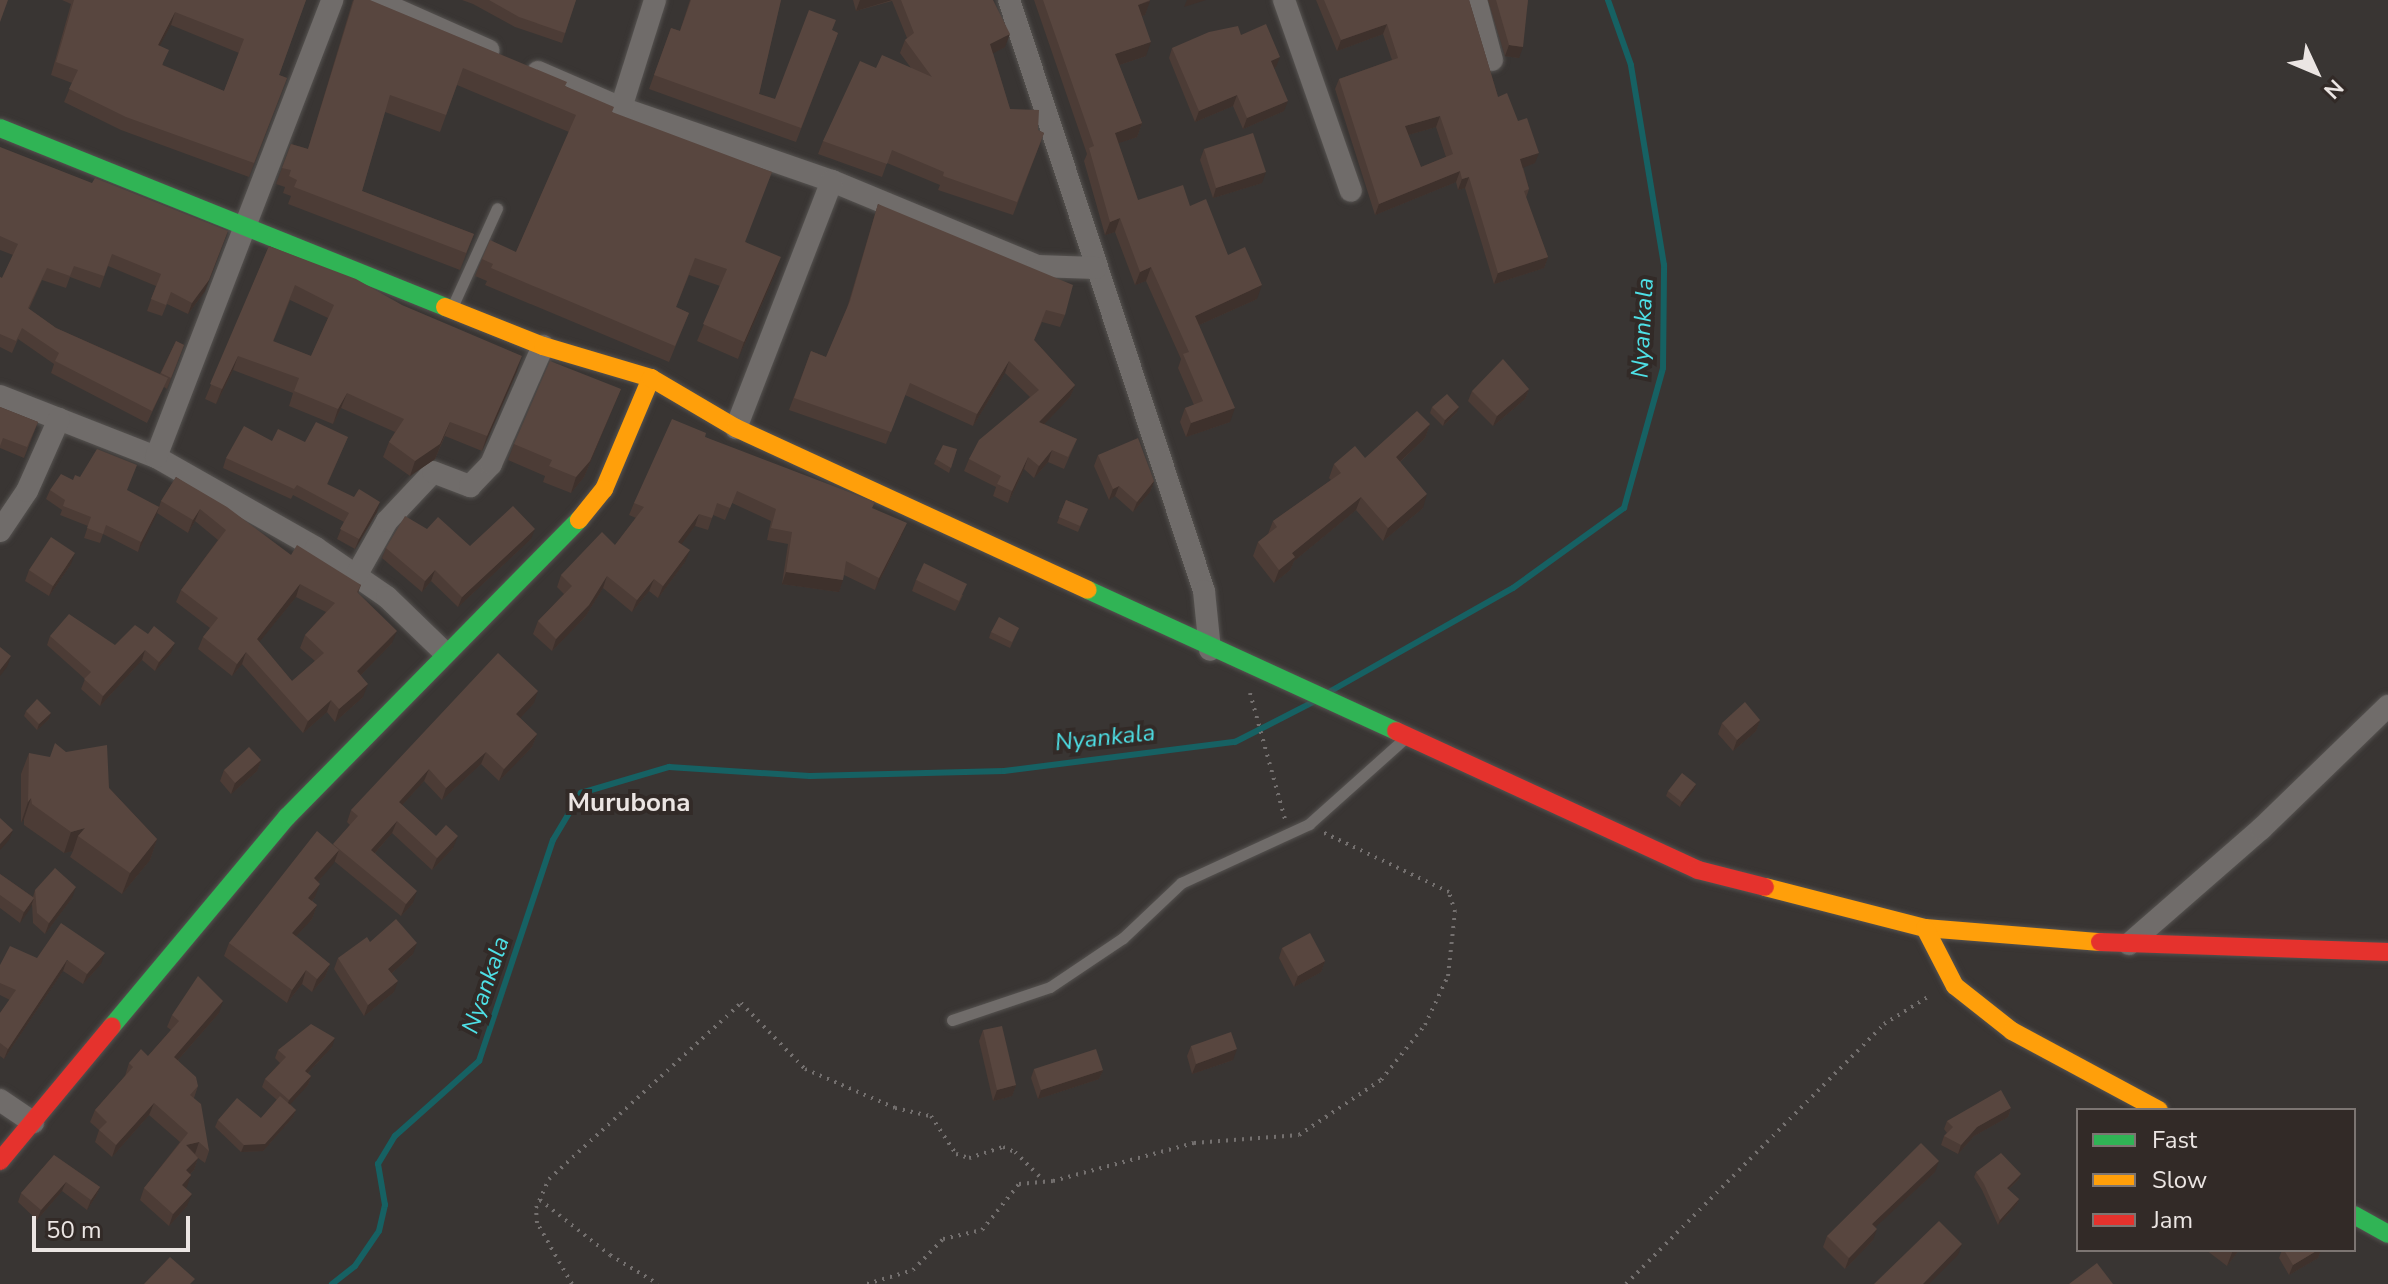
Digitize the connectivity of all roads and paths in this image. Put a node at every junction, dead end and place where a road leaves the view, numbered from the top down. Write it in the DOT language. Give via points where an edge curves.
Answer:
graph roads {
  1 [pos="332,0"];
  2 [pos="375,0"];
  3 [pos="655,0"];
  4 [pos="1009,0"];
  5 [pos="1284,0"];
  6 [pos="1476,0"];
  7 [pos="1492,60"];
  8 [pos="621,108"];
  9 [pos="0,128"];
  10 [pos="832,181"];
  11 [pos="1351,191"];
  12 [pos="497,208"];
  13 [pos="248,228"];
  14 [pos="1096,268"];
  15 [pos="451,310"];
  16 [pos="543,346"];
  17 [pos="651,378"];
  18 [pos="0,396"];
  19 [pos="59,419"];
  20 [pos="736,428"];
  21 [pos="156,457"];
  22 [pos="0,531"];
  23 [pos="357,574"];
  24 [pos="1210,650"];
  25 [pos="444,652"];
  26 [pos="2388,706"];
  27 [pos="1259,723"];
  28 [pos="1404,739"];
  29 [pos="1309,824"];
  30 [pos="1288,833"];
  31 [pos="1925,928"];
  32 [pos="2129,944"];
  33 [pos="2388,952"];
  34 [pos="1955,986"];
  35 [pos="952,1020"];
  36 [pos="0,1100"];
  37 [pos="2155,1108"];
  38 [pos="33,1122"];
  39 [pos="0,1161"];
  40 [pos="1043,1180"];
  41 [pos="540,1200"];
  42 [pos="2356,1216"];
  43 [pos="2388,1234"];
  44 [pos="572,1284"];
  45 [pos="658,1284"];
  46 [pos="867,1284"];
  47 [pos="1626,1284"];
  1 -- 13 [label="street"];
  2 -- 8 [label="street"];
  3 -- 8 [label="street"];
  4 -- 14 [label="street"];
  5 -- 11 [label="street"];
  6 -- 7 [label="street"];
  8 -- 10 [label="street"];
  9 -- 13 [label="main road"];
  10 -- 14 [label="street" via="1037,266"];
  10 -- 20 [label="street"];
  12 -- 15 [label="lane"];
  13 -- 15 [label="main road"];
  13 -- 21 [label="street"];
  14 -- 24 [label="street" via="1204,591"];
  15 -- 16 [label="main road"];
  16 -- 17 [label="main road"];
  16 -- 23 [label="street" via="491,464 470,486 433,472 387,521"];
  17 -- 20 [label="main road"];
  17 -- 25 [label="main road" via="604,489 558,545"];
  18 -- 19 [label="street"];
  19 -- 21 [label="street"];
  19 -- 22 [label="street" via="27,491"];
  20 -- 24 [label="main road"];
  21 -- 23 [label="street"];
  23 -- 25 [label="street"];
  24 -- 28 [label="main road"];
  25 -- 38 [label="main road" via="287,817"];
  26 -- 32 [label="street" via="2261,829"];
  27 -- 30 [label="path"];
  28 -- 29 [label="lane" via="1350,793"];
  28 -- 31 [label="main road" via="1698,870"];
  29 -- 30 [label="lane"];
  29 -- 40 [label="path" via="1449,892 1455,912 1448,976 1425,1025 1381,1080 1299,1135 1194,1143"];
  30 -- 35 [label="lane" via="1181,883 1123,938 1050,987"];
  31 -- 32 [label="main road"];
  31 -- 34 [label="main road"];
  32 -- 33 [label="main road"];
  34 -- 37 [label="main road" via="2012,1031"];
  34 -- 47 [label="path" via="1916,1001 1884,1024"];
  36 -- 38 [label="street"];
  38 -- 39 [label="main road"];
  40 -- 41 [label="path" via="1015,1152 1003,1147 969,1158 956,1154 931,1116 895,1108 805,1069 741,1003 549,1179"];
  40 -- 46 [label="path" via="1011,1190 1001,1212 982,1230 943,1239 913,1270"];
  41 -- 44 [label="path" via="537,1223"];
  41 -- 45 [label="path" via="610,1255"];
  42 -- 43 [label="main road"];
}
